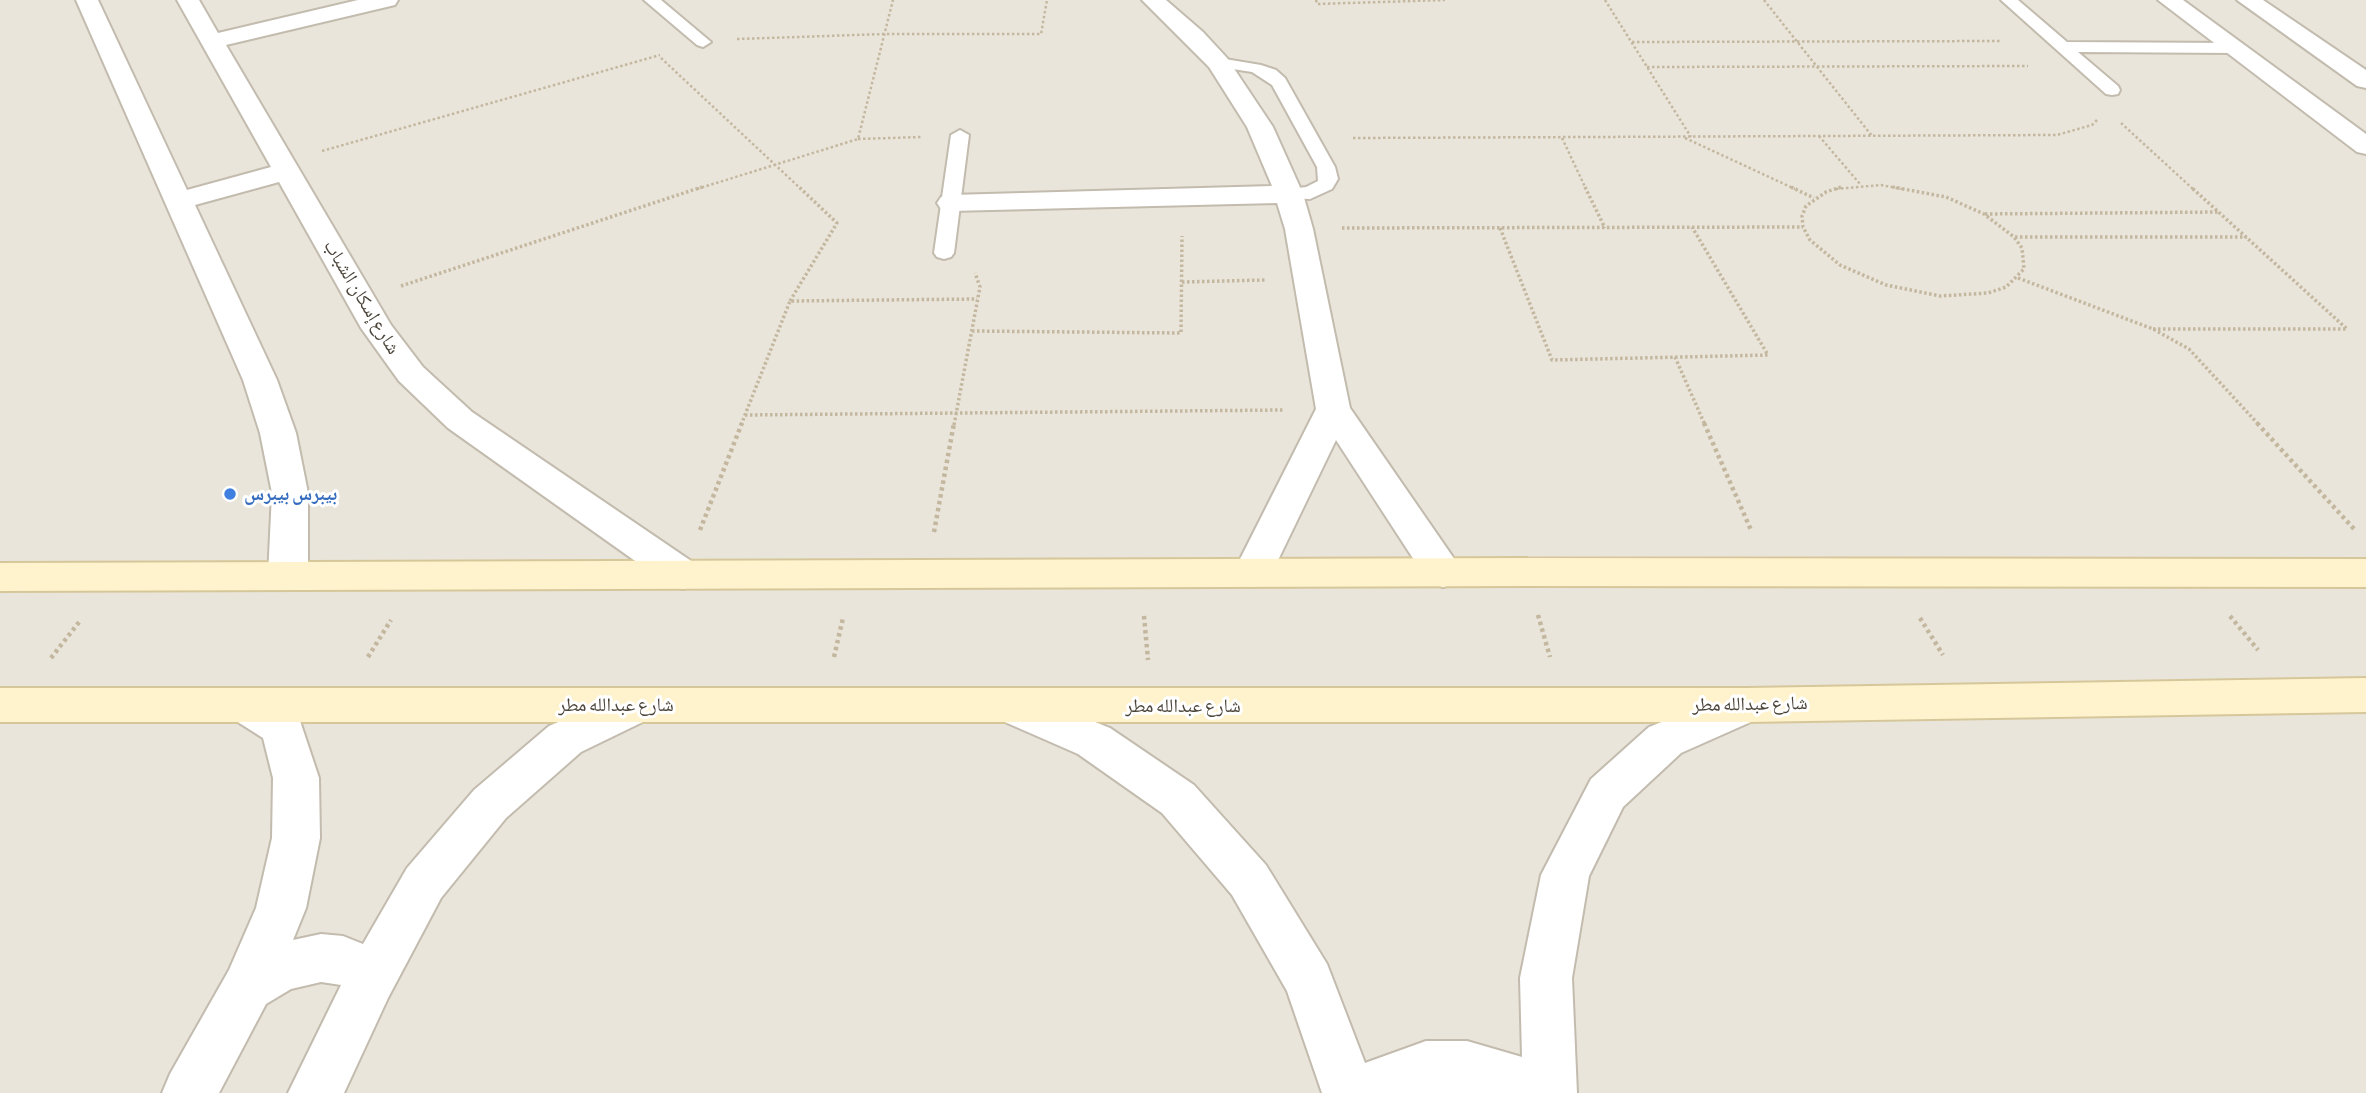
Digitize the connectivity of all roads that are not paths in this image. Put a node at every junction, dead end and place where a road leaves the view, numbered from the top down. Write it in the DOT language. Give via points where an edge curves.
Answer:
graph roads {
  1 [pos="87,0"];
  2 [pos="188,0"];
  3 [pos="387,0"];
  4 [pos="652,0"];
  5 [pos="1153,0"];
  6 [pos="2010,0"];
  7 [pos="2169,0"];
  8 [pos="2248,0"];
  9 [pos="212,41"];
  10 [pos="703,42"];
  11 [pos="2059,44"];
  12 [pos="2234,48"];
  13 [pos="1219,63"];
  14 [pos="2366,80"];
  15 [pos="2112,90"];
  16 [pos="960,135"];
  17 [pos="2366,146"];
  18 [pos="286,167"];
  19 [pos="1289,194"];
  20 [pos="178,201"];
  21 [pos="951,203"];
  22 [pos="944,253"];
  23 [pos="1333,409"];
  24 [pos="1253,573"];
  25 [pos="1443,573"];
  26 [pos="2366,573"];
  27 [pos="682,575"];
  28 [pos="288,576"];
  29 [pos="0,578"];
  30 [pos="2366,695"];
  31 [pos="7,705"];
  32 [pos="244,705"];
  33 [pos="638,705"];
  34 [pos="1747,705"];
  35 [pos="1013,707"];
  36 [pos="370,981"];
  37 [pos="248,987"];
  38 [pos="189,1093"];
  39 [pos="315,1093"];
  40 [pos="1349,1093"];
  41 [pos="1371,1093"];
  42 [pos="1535,1093"];
  43 [pos="1550,1093"];
  1 -- 20 [label="street"];
  2 -- 9 [label="street, شارع إسكان الشباب"];
  3 -- 9 [label="street"];
  4 -- 10 [label="lane"];
  5 -- 13 [label="street"];
  6 -- 11 [label="lane"];
  7 -- 12 [label="street"];
  8 -- 14 [label="street"];
  9 -- 18 [label="street, شارع إسكان الشباب"];
  11 -- 12 [label="lane"];
  11 -- 15 [label="lane"];
  12 -- 17 [label="street"];
  13 -- 19 [label="street" via="1261,127"];
  13 -- 19 [label="lane" via="1255,68 1279,82 1326,167 1329,179 1319,189"];
  16 -- 21 [label="lane"];
  18 -- 20 [label="street"];
  18 -- 27 [label="street, شارع إسكان الشباب" via="360,299 411,374 460,420"];
  19 -- 21 [label="street"];
  19 -- 23 [label="street"];
  20 -- 28 [label="street" via="260,380 278,433 290,492"];
  21 -- 22 [label="lane"];
  23 -- 24 [label="street"];
  23 -- 25 [label="street"];
  24 -- 25 [label="street"];
  24 -- 27 [label="street"];
  25 -- 26 [label="street"];
  27 -- 28 [label="street"];
  28 -- 29 [label="street"];
  30 -- 34 [label="street, شارع عبدالله مطر"];
  31 -- 32 [label="street, شارع عبدالله مطر"];
  32 -- 33 [label="street, شارع عبدالله مطر"];
  32 -- 37 [label="street" via="282,728 296,778 296,838 281,908"];
  33 -- 35 [label="street, شارع عبدالله مطر"];
  33 -- 36 [label="street" via="565,739 490,804 424,883"];
  34 -- 35 [label="street, شارع عبدالله مطر"];
  34 -- 43 [label="street" via="1665,740 1607,793 1565,875 1546,978"];
  35 -- 40 [label="street" via="1094,741 1178,799 1223,850 1249,880 1309,982"];
  36 -- 37 [label="street" via="359,968 343,960 321,958 299,961"];
  36 -- 39 [label="street"];
  37 -- 38 [label="street"];
  41 -- 42 [label="street" via="1387,1081 1426,1068 1467,1068 1510,1079"];
}
